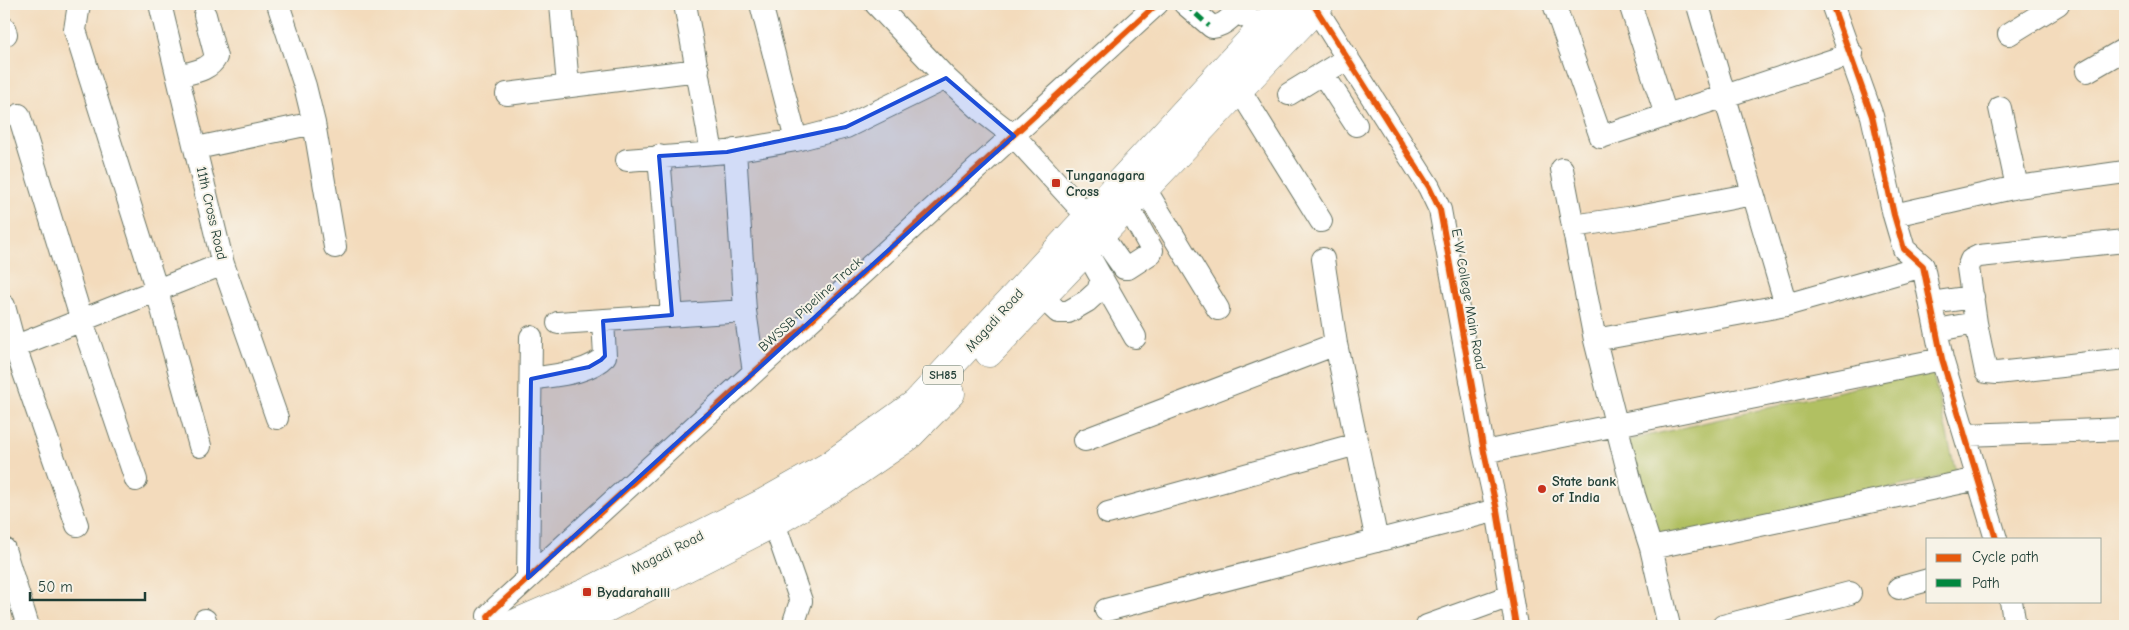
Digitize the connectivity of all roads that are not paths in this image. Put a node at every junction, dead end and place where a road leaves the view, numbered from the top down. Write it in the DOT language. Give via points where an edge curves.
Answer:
graph roads {
  1 [pos="79,4"];
  2 [pos="160,4"];
  3 [pos="278,4"];
  4 [pos="561,4"];
  5 [pos="685,4"];
  6 [pos="761,4"];
  7 [pos="876,4"];
  8 [pos="1157,4"];
  9 [pos="1185,4"];
  10 [pos="1284,4"];
  11 [pos="1554,4"];
  12 [pos="1630,4"];
  13 [pos="1832,4"];
  14 [pos="2058,4"];
  15 [pos="1316,5"];
  16 [pos="1699,9"];
  17 [pos="204,16"];
  18 [pos="1262,27"];
  19 [pos="2009,34"];
  20 [pos="2125,49"];
  21 [pos="1852,54"];
  22 [pos="1348,58"];
  23 [pos="698,70"];
  24 [pos="2087,71"];
  25 [pos="1323,74"];
  26 [pos="178,76"];
  27 [pos="946,78"];
  28 [pos="568,86"];
  29 [pos="1239,89"];
  30 [pos="507,94"];
  31 [pos="1288,94"];
  32 [pos="1724,97"];
  33 [pos="2000,108"];
  34 [pos="19,115"];
  35 [pos="1666,115"];
  36 [pos="314,123"];
  37 [pos="1356,125"];
  38 [pos="1014,136"];
  39 [pos="796,140"];
  40 [pos="197,148"];
  41 [pos="736,150"];
  42 [pos="712,153"];
  43 [pos="660,156"];
  44 [pos="627,160"];
  45 [pos="1562,170"];
  46 [pos="2125,172"];
  47 [pos="2017,187"];
  48 [pos="1753,194"];
  49 [pos="1136,198"];
  50 [pos="1894,215"];
  51 [pos="1321,221"];
  52 [pos="1573,226"];
  53 [pos="1091,234"];
  54 [pos="2125,241"];
  55 [pos="335,246"];
  56 [pos="1324,258"];
  57 [pos="223,264"];
  58 [pos="1923,266"];
  59 [pos="1102,278"];
  60 [pos="157,291"];
  61 [pos="1042,297"];
  62 [pos="1973,297"];
  63 [pos="1931,303"];
  64 [pos="1786,305"];
  65 [pos="4,306"];
  66 [pos="1218,309"];
  67 [pos="745,311"];
  68 [pos="672,315"];
  69 [pos="82,321"];
  70 [pos="604,321"];
  71 [pos="558,323"];
  72 [pos="1976,323"];
  73 [pos="1937,330"];
  74 [pos="531,337"];
  75 [pos="1135,337"];
  76 [pos="1594,340"];
  77 [pos="1336,344"];
  78 [pos="9,349"];
  79 [pos="1942,359"];
  80 [pos="2125,359"];
  81 [pos="754,372"];
  82 [pos="531,379"];
  83 [pos="277,418"];
  84 [pos="1615,426"];
  85 [pos="2125,429"];
  86 [pos="1966,435"];
  87 [pos="1085,440"];
  88 [pos="1357,444"];
  89 [pos="200,446"];
  90 [pos="1484,452"];
  91 [pos="1978,479"];
  92 [pos="136,480"];
  93 [pos="1497,510"];
  94 [pos="1108,513"];
  95 [pos="774,523"];
  96 [pos="77,525"];
  97 [pos="1996,538"];
  98 [pos="1377,541"];
  99 [pos="1650,548"];
  100 [pos="4,549"];
  101 [pos="528,578"];
  102 [pos="1926,581"];
  103 [pos="1899,588"];
  104 [pos="10,593"];
  105 [pos="1850,593"];
  106 [pos="1510,596"];
  107 [pos="2010,602"];
  108 [pos="1106,610"];
  109 [pos="28,626"];
  110 [pos="490,626"];
  111 [pos="509,626"];
  112 [pos="566,626"];
  113 [pos="796,626"];
  114 [pos="1427,626"];
  115 [pos="1516,626"];
  116 [pos="1669,626"];
  117 [pos="1728,626"];
  118 [pos="2016,626"];
  1 -- 60 [label="street" via="75,30"];
  2 -- 26 [label="street, 11th Cross Road"];
  3 -- 36 [label="street"];
  4 -- 28 [label="street"];
  5 -- 23 [label="street"];
  6 -- 39 [label="street"];
  7 -- 27 [label="street"];
  8 -- 38 [label="street, BWSSB Pipeline Track"];
  9 -- 18 [label="street" via="1209,26 1217,26 1235,10 1242,9"];
  10 -- 18 [label="main road, Magadi Road / SH85"];
  11 -- 35 [label="street" via="1601,137"];
  12 -- 35 [label="street"];
  13 -- 21 [label="street"];
  14 -- 19 [label="street"];
  15 -- 22 [label="street, E W College Main Road"];
  15 -- 29 [label="main road, Magadi Road / SH85"];
  16 -- 32 [label="street"];
  17 -- 26 [label="street" via="216,57 213,64"];
  18 -- 53 [label="main road, Magadi Road / SH85"];
  20 -- 24 [label="street"];
  21 -- 32 [label="street"];
  21 -- 50 [label="street" via="1872,116"];
  22 -- 25 [label="street"];
  22 -- 90 [label="street, E W College Main Road" via="1440,210"];
  23 -- 28 [label="street"];
  23 -- 42 [label="street"];
  25 -- 31 [label="street"];
  25 -- 37 [label="street"];
  26 -- 40 [label="street, 11th Cross Road"];
  27 -- 38 [label="street"];
  27 -- 39 [label="street" via="846,127"];
  28 -- 30 [label="street"];
  29 -- 49 [label="main road, Magadi Road / SH85"];
  29 -- 51 [label="street"];
  32 -- 35 [label="street"];
  32 -- 48 [label="street"];
  33 -- 47 [label="street"];
  34 -- 69 [label="street"];
  36 -- 40 [label="street"];
  36 -- 55 [label="street"];
  38 -- 53 [label="street"];
  38 -- 81 [label="street, BWSSB Pipeline Track"];
  39 -- 41 [label="street"];
  40 -- 57 [label="street, 11th Cross Road"];
  41 -- 42 [label="street"];
  41 -- 67 [label="street"];
  42 -- 43 [label="street"];
  43 -- 44 [label="street"];
  43 -- 68 [label="street"];
  45 -- 52 [label="street"];
  46 -- 47 [label="street"];
  47 -- 50 [label="street"];
  48 -- 52 [label="street"];
  48 -- 64 [label="street"];
  49 -- 53 [label="main road, Magadi Road / SH85"];
  49 -- 53 [label="street" via="1152,247 1151,253 1124,268"];
  49 -- 66 [label="street"];
  50 -- 58 [label="street" via="1904,249"];
  52 -- 76 [label="street"];
  53 -- 59 [label="street"];
  53 -- 61 [label="main road, Magadi Road / SH85"];
  53 -- 111 [label="main road, Magadi Road / SH85" via="916,403 827,468 588,592"];
  54 -- 62 [label="street" via="1979,256 1971,260 1968,268"];
  56 -- 77 [label="street"];
  57 -- 60 [label="street"];
  57 -- 83 [label="street, 11th Cross Road"];
  58 -- 63 [label="street"];
  58 -- 64 [label="street"];
  59 -- 61 [label="street" via="1098,291 1088,301 1068,312 1058,312"];
  59 -- 75 [label="street"];
  60 -- 69 [label="street"];
  60 -- 89 [label="street"];
  61 -- 95 [label="main road, Magadi Road / SH85" via="908,437 838,485"];
  62 -- 63 [label="street"];
  62 -- 72 [label="street"];
  63 -- 73 [label="street"];
  64 -- 76 [label="street"];
  65 -- 78 [label="street"];
  67 -- 68 [label="street"];
  67 -- 81 [label="street"];
  68 -- 70 [label="street"];
  69 -- 78 [label="street"];
  69 -- 92 [label="street"];
  70 -- 71 [label="street"];
  70 -- 82 [label="street" via="605,356 601,360 589,367"];
  72 -- 73 [label="street"];
  72 -- 80 [label="street" via="1986,372"];
  73 -- 79 [label="street"];
  74 -- 82 [label="street"];
  76 -- 84 [label="street"];
  77 -- 87 [label="street"];
  77 -- 88 [label="street"];
  78 -- 96 [label="street"];
  79 -- 84 [label="street"];
  79 -- 86 [label="street"];
  81 -- 101 [label="street, BWSSB Pipeline Track"];
  82 -- 101 [label="street"];
  84 -- 90 [label="street"];
  84 -- 99 [label="street"];
  85 -- 86 [label="street"];
  86 -- 91 [label="street"];
  88 -- 94 [label="street"];
  88 -- 98 [label="street"];
  90 -- 93 [label="street, E W College Main Road"];
  91 -- 97 [label="street"];
  91 -- 99 [label="street"];
  93 -- 98 [label="street"];
  93 -- 106 [label="street, E W College Main Road"];
  95 -- 112 [label="main road, Magadi Road / SH85"];
  95 -- 113 [label="street" via="802,601 795,619"];
  98 -- 108 [label="street"];
  99 -- 116 [label="street"];
  100 -- 104 [label="street"];
  101 -- 110 [label="street, BWSSB Pipeline Track" via="488,616"];
  102 -- 103 [label="street"];
  104 -- 109 [label="street"];
  105 -- 117 [label="street"];
  106 -- 114 [label="street"];
  106 -- 115 [label="street, E W College Main Road"];
  107 -- 118 [label="street"];
}
